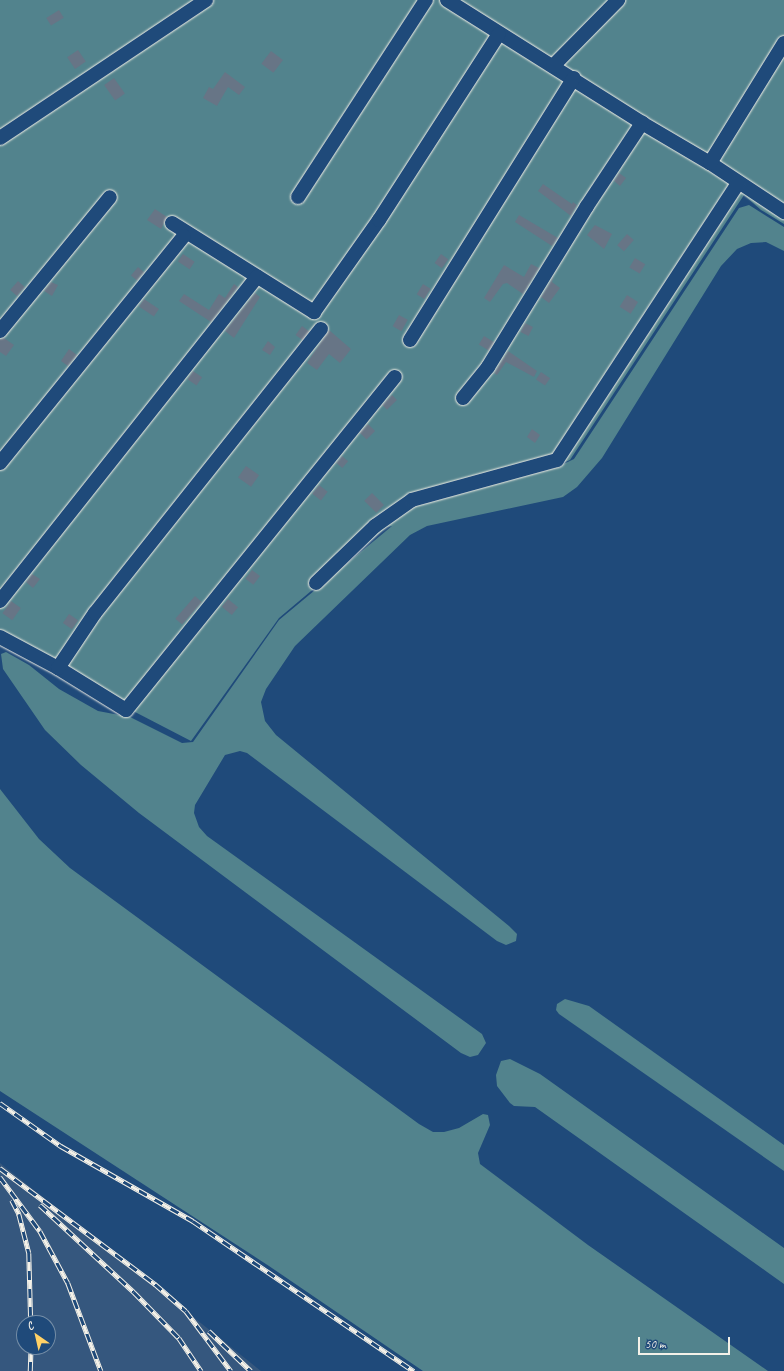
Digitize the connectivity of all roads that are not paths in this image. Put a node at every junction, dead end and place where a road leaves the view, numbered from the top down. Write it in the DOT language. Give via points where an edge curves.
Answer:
graph roads {
  1 [pos="206,0"];
  2 [pos="426,0"];
  3 [pos="447,0"];
  4 [pos="618,0"];
  5 [pos="499,34"];
  6 [pos="784,43"];
  7 [pos="553,66"];
  8 [pos="574,78"];
  9 [pos="642,123"];
  10 [pos="0,138"];
  11 [pos="710,163"];
  12 [pos="738,183"];
  13 [pos="110,197"];
  14 [pos="298,197"];
  15 [pos="783,209"];
  16 [pos="172,223"];
  17 [pos="184,236"];
  18 [pos="257,277"];
  19 [pos="321,329"];
  20 [pos="0,331"];
  21 [pos="410,340"];
  22 [pos="395,376"];
  23 [pos="463,398"];
  24 [pos="0,462"];
  25 [pos="316,583"];
  26 [pos="0,601"];
  27 [pos="0,637"];
  28 [pos="58,668"];
  1 -- 10 [label="street"];
  2 -- 14 [label="street"];
  3 -- 5 [label="street"];
  4 -- 7 [label="street"];
  5 -- 7 [label="street"];
  5 -- 18 [label="street" via="379,220 314,312"];
  6 -- 11 [label="street"];
  7 -- 8 [label="street"];
  8 -- 9 [label="street"];
  8 -- 21 [label="street"];
  9 -- 11 [label="street"];
  9 -- 23 [label="street" via="587,206 488,366"];
  11 -- 12 [label="street"];
  12 -- 15 [label="street"];
  12 -- 25 [label="street" via="557,460 412,500 375,526"];
  13 -- 20 [label="street"];
  16 -- 18 [label="street"];
  17 -- 24 [label="street"];
  18 -- 26 [label="street"];
  19 -- 28 [label="street" via="95,613"];
  22 -- 28 [label="street" via="126,710"];
  27 -- 28 [label="street"];
}
